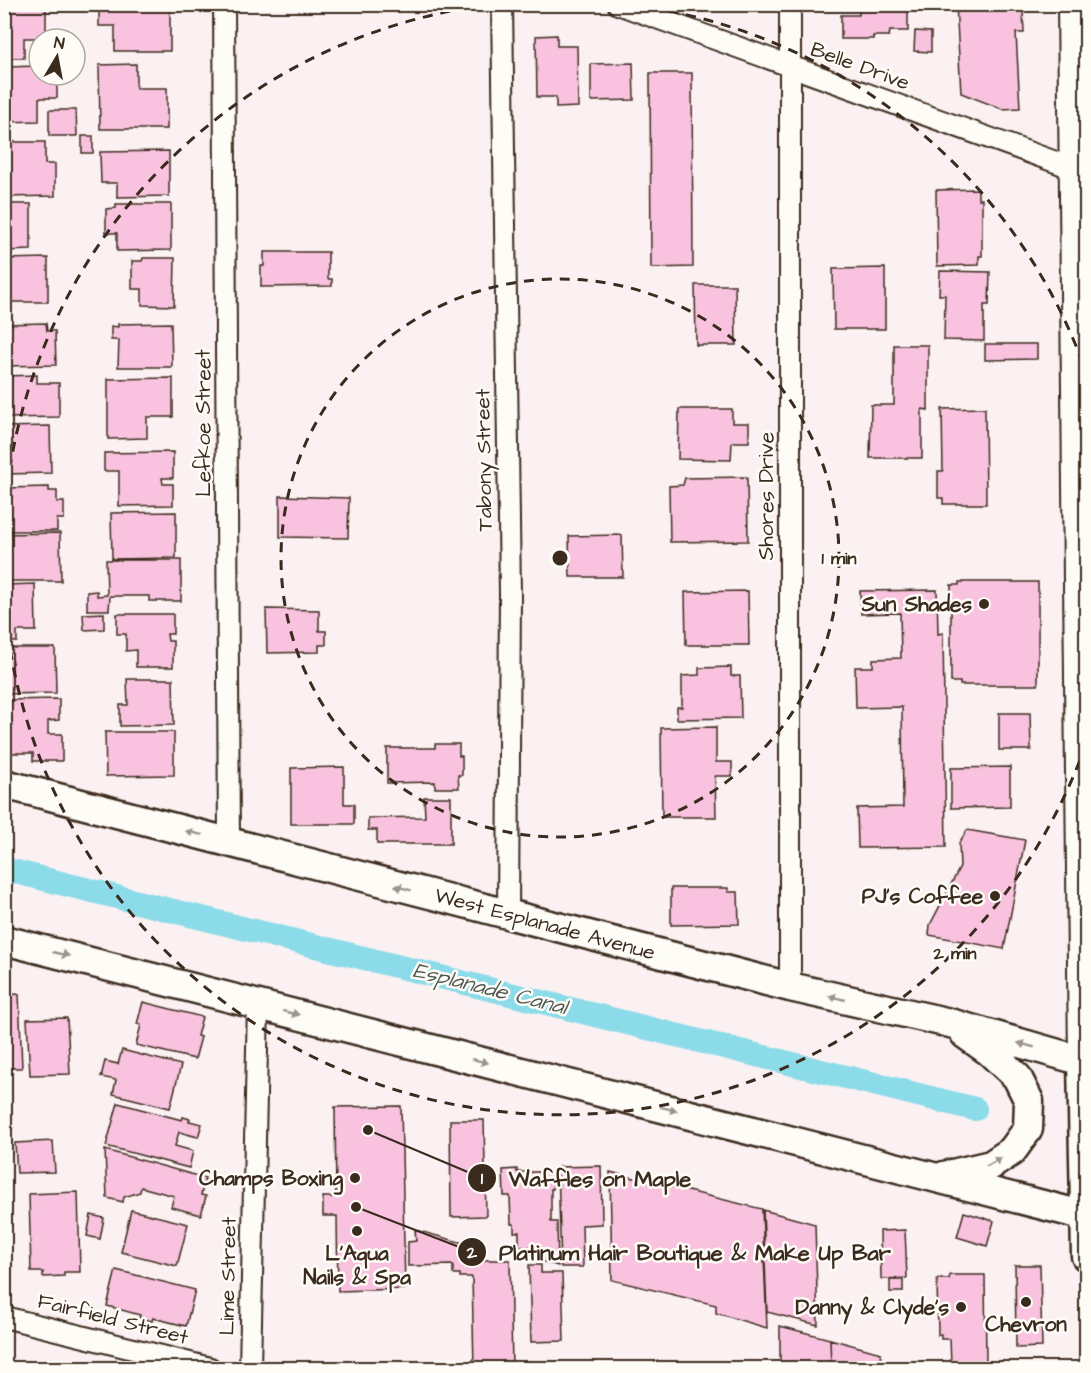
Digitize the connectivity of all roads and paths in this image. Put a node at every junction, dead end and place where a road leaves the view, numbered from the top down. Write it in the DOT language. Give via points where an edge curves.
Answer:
graph roads {
  1 [pos="224,4"];
  2 [pos="502,4"];
  3 [pos="618,4"];
  4 [pos="790,4"];
  5 [pos="1071,4"];
  6 [pos="791,67"];
  7 [pos="1080,171"];
  8 [pos="4,784"];
  9 [pos="230,842"];
  10 [pos="508,915"];
  11 [pos="4,940"];
  12 [pos="790,987"];
  13 [pos="258,1004"];
  14 [pos="950,1023"];
  15 [pos="1084,1061"];
  16 [pos="939,1177"];
  17 [pos="1086,1216"];
  18 [pos="1086,1256"];
  19 [pos="4,1317"];
  20 [pos="210,1368"];
  21 [pos="249,1368"];
  1 -- 9 [label="street, Lefkoe Street"];
  2 -- 10 [label="street, Tabony Street" via="510,594"];
  3 -- 6 [label="street, Belle Drive"];
  4 -- 6 [label="street, Shores Drive"];
  5 -- 7 [label="street"];
  6 -- 7 [label="street, Belle Drive"];
  6 -- 12 [label="street, Shores Drive"];
  7 -- 15 [label="street"];
  9 -- 8 [label="main road, West Esplanade Avenue, one-way"];
  10 -- 9 [label="main road, West Esplanade Avenue, one-way"];
  10 -- 12 [label="main road, West Esplanade Avenue"];
  11 -- 13 [label="main road, one-way"];
  14 -- 12 [label="main road, West Esplanade Avenue, one-way"];
  13 -- 16 [label="main road, one-way"];
  13 -- 21 [label="street, Lime Street"];
  15 -- 14 [label="main road, West Esplanade Avenue, one-way"];
  16 -- 14 [label="main road, one-way" via="992,1166 1012,1151 1028,1130 1029,1101 1017,1077"];
  15 -- 17 [label="main road"];
  16 -- 17 [label="main road"];
  17 -- 18 [label="main road"];
  19 -- 20 [label="street, Fairfield Street"];
}
